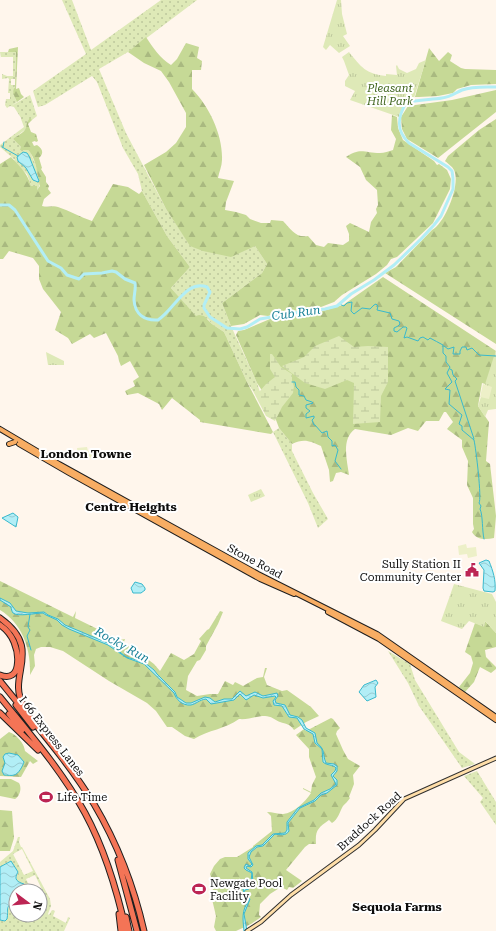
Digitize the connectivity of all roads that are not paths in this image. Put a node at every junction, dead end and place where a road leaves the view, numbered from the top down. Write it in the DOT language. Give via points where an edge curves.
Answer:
graph roads {
  1 [pos="0,429"];
  2 [pos="0,433"];
  3 [pos="15,442"];
  4 [pos="9,444"];
  5 [pos="0,618"];
  6 [pos="0,625"];
  7 [pos="0,675"];
  8 [pos="0,681"];
  9 [pos="0,686"];
  10 [pos="0,697"];
  11 [pos="0,702"];
  12 [pos="26,713"];
  13 [pos="0,714"];
  14 [pos="496,717"];
  15 [pos="496,720"];
  16 [pos="38,750"];
  17 [pos="496,758"];
  18 [pos="118,860"];
  19 [pos="110,871"];
  20 [pos="122,931"];
  21 [pos="126,931"];
  22 [pos="129,931"];
  23 [pos="137,931"];
  24 [pos="141,931"];
  25 [pos="144,931"];
  26 [pos="247,931"];
  1 -- 14 [label="main road, Stone Road" via="258,574 377,634"];
  2 -- 3 [label="main road, Stone Road"];
  3 -- 4 [label="main road"];
  3 -- 15 [label="main road, Stone Road" via="260,578 379,639"];
  5 -- 12 [label="highway" via="14,632 21,645 23,657 19,691"];
  6 -- 7 [label="highway" via="13,641 18,662 13,674"];
  8 -- 12 [label="highway"];
  9 -- 18 [label="highway, I 66 Express Lanes" via="83,793"];
  10 -- 19 [label="highway, I 66 Express Lanes" via="71,791 92,827"];
  11 -- 16 [label="highway"];
  12 -- 25 [label="highway" via="77,778 99,814 122,860"];
  13 -- 16 [label="highway"];
  16 -- 20 [label="highway" via="68,792 87,825 107,872"];
  17 -- 26 [label="main road, Braddock Road" via="404,799 359,844"];
  18 -- 23 [label="highway"];
  18 -- 24 [label="highway, I 66 Express Lanes"];
  19 -- 21 [label="highway, I 66 Express Lanes"];
  19 -- 22 [label="highway"];
}
